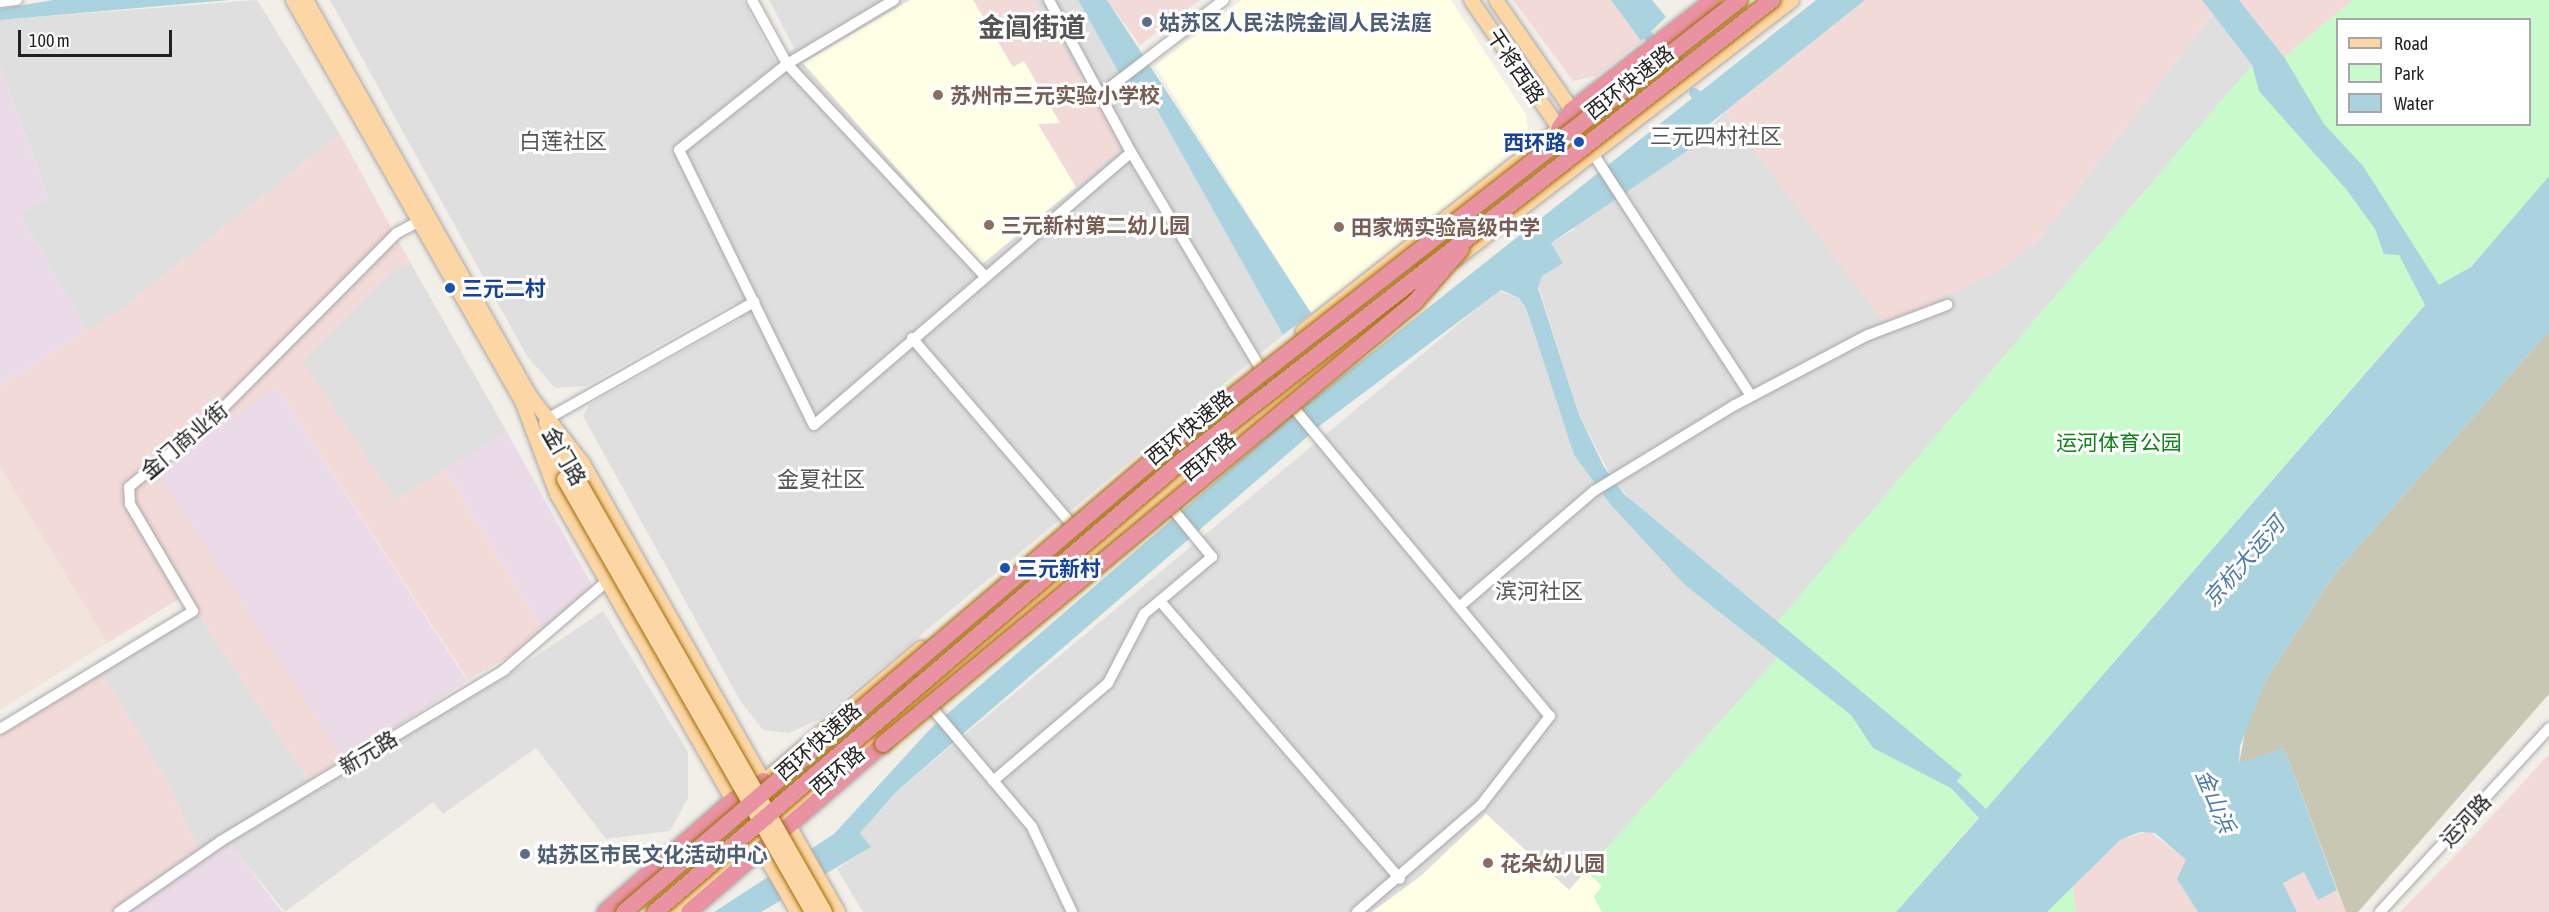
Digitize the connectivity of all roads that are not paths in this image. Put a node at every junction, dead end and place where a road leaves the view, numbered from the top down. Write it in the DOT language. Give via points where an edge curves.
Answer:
graph roads {
  1 [pos="17,0"];
  2 [pos="293,0"];
  3 [pos="306,0"];
  4 [pos="752,0"];
  5 [pos="894,0"];
  6 [pos="1049,0"];
  7 [pos="1224,0"];
  8 [pos="1471,0"];
  9 [pos="1496,0"];
  10 [pos="1713,0"];
  11 [pos="1724,0"];
  12 [pos="1739,0"];
  13 [pos="1772,0"];
  14 [pos="1791,0"];
  15 [pos="0,2"];
  16 [pos="1676,37"];
  17 [pos="787,64"];
  18 [pos="1100,95"];
  19 [pos="1573,114"];
  20 [pos="1558,129"];
  21 [pos="1586,131"];
  22 [pos="1569,143"];
  23 [pos="1131,152"];
  24 [pos="1590,153"];
  25 [pos="424,219"];
  26 [pos="1486,220"];
  27 [pos="983,274"];
  28 [pos="1407,298"];
  29 [pos="754,302"];
  30 [pos="1947,305"];
  31 [pos="912,338"];
  32 [pos="1259,366"];
  33 [pos="1751,396"];
  34 [pos="1283,397"];
  35 [pos="526,398"];
  36 [pos="549,418"];
  37 [pos="1138,463"];
  38 [pos="570,476"];
  39 [pos="1162,494"];
  40 [pos="1069,521"];
  41 [pos="607,581"];
  42 [pos="1160,601"];
  43 [pos="1459,607"];
  44 [pos="898,667"];
  45 [pos="922,698"];
  46 [pos="2549,728"];
  47 [pos="0,729"];
  48 [pos="764,781"];
  49 [pos="993,781"];
  50 [pos="735,803"];
  51 [pos="787,820"];
  52 [pos="759,845"];
  53 [pos="1400,879"];
  54 [pos="795,908"];
  55 [pos="119,912"];
  56 [pos="605,912"];
  57 [pos="612,912"];
  58 [pos="624,912"];
  59 [pos="655,912"];
  60 [pos="672,912"];
  61 [pos="688,912"];
  62 [pos="812,912"];
  63 [pos="825,912"];
  64 [pos="838,912"];
  65 [pos="1072,912"];
  66 [pos="1357,912"];
  67 [pos="2380,912"];
  1 -- 15 [label="street"];
  2 -- 25 [label="main road, 金门路"];
  3 -- 25 [label="main road, 金门路"];
  4 -- 17 [label="street"];
  5 -- 17 [label="street"];
  6 -- 18 [label="street"];
  7 -- 18 [label="street"];
  8 -- 20 [label="main road, 干将西路"];
  9 -- 19 [label="main road, 干将西路"];
  10 -- 19 [label="highway"];
  11 -- 16 [label="main road"];
  12 -- 58 [label="highway, 西环快速路, bridge" via="1169,446"];
  13 -- 26 [label="highway, 西环快速路, bridge"];
  14 -- 24 [label="main road, 西环路"];
  16 -- 19 [label="main road"];
  16 -- 21 [label="main road" via="1671,65"];
  17 -- 27 [label="street"];
  17 -- 29 [label="street" via="679,150"];
  18 -- 23 [label="street"];
  19 -- 20 [label="highway"];
  19 -- 21 [label="main road, 干将西路"];
  19 -- 22 [label="main road"];
  20 -- 22 [label="main road, 干将西路"];
  20 -- 32 [label="main road, 西环路"];
  21 -- 24 [label="main road, 干将西路"];
  22 -- 24 [label="main road, 干将西路"];
  22 -- 28 [label="main road" via="1438,244"];
  23 -- 27 [label="street"];
  23 -- 32 [label="street"];
  24 -- 28 [label="main road, 西环路"];
  24 -- 33 [label="street"];
  25 -- 35 [label="main road, 金门路"];
  25 -- 47 [label="street, 金门商业街" via="398,233 215,417 129,487 130,504 193,611"];
  26 -- 51 [label="highway, bridge" via="1414,303"];
  26 -- 59 [label="highway, 西环快速路, bridge" via="1182,461"];
  27 -- 31 [label="street"];
  28 -- 34 [label="main road, 西环路"];
  29 -- 31 [label="street" via="814,425"];
  29 -- 36 [label="street"];
  30 -- 33 [label="street" via="1868,335"];
  31 -- 40 [label="street"];
  32 -- 34 [label="street"];
  32 -- 37 [label="main road, 西环路"];
  33 -- 43 [label="street" via="1594,491"];
  34 -- 39 [label="main road, 西环路"];
  34 -- 43 [label="street"];
  35 -- 36 [label="main road"];
  35 -- 38 [label="main road, 金门路"];
  35 -- 41 [label="main road" via="551,481"];
  36 -- 48 [label="main road" via="582,462"];
  37 -- 39 [label="street"];
  37 -- 40 [label="main road, 西环路"];
  38 -- 62 [label="main road, 金门路, bridge"];
  38 -- 63 [label="main road, 金门路, bridge"];
  39 -- 42 [label="street" via="1174,516 1212,557"];
  39 -- 45 [label="main road, 西环路"];
  40 -- 44 [label="main road, 西环路"];
  41 -- 50 [label="main road"];
  41 -- 55 [label="street, 新元路" via="504,670 221,841"];
  42 -- 49 [label="street" via="1144,614 1108,682"];
  42 -- 53 [label="street"];
  43 -- 53 [label="street" via="1550,716 1504,782"];
  44 -- 45 [label="street"];
  44 -- 48 [label="main road, 西环路"];
  45 -- 49 [label="street"];
  45 -- 51 [label="main road, 西环路"];
  46 -- 67 [label="street, 运河路"];
  48 -- 50 [label="highway"];
  48 -- 51 [label="main road"];
  49 -- 65 [label="street" via="1047,851"];
  50 -- 52 [label="main road"];
  50 -- 56 [label="highway"];
  50 -- 57 [label="main road"];
  51 -- 52 [label="highway"];
  51 -- 64 [label="main road"];
  52 -- 54 [label="main road"];
  52 -- 60 [label="main road"];
  52 -- 61 [label="highway"];
  53 -- 66 [label="street"];
}
